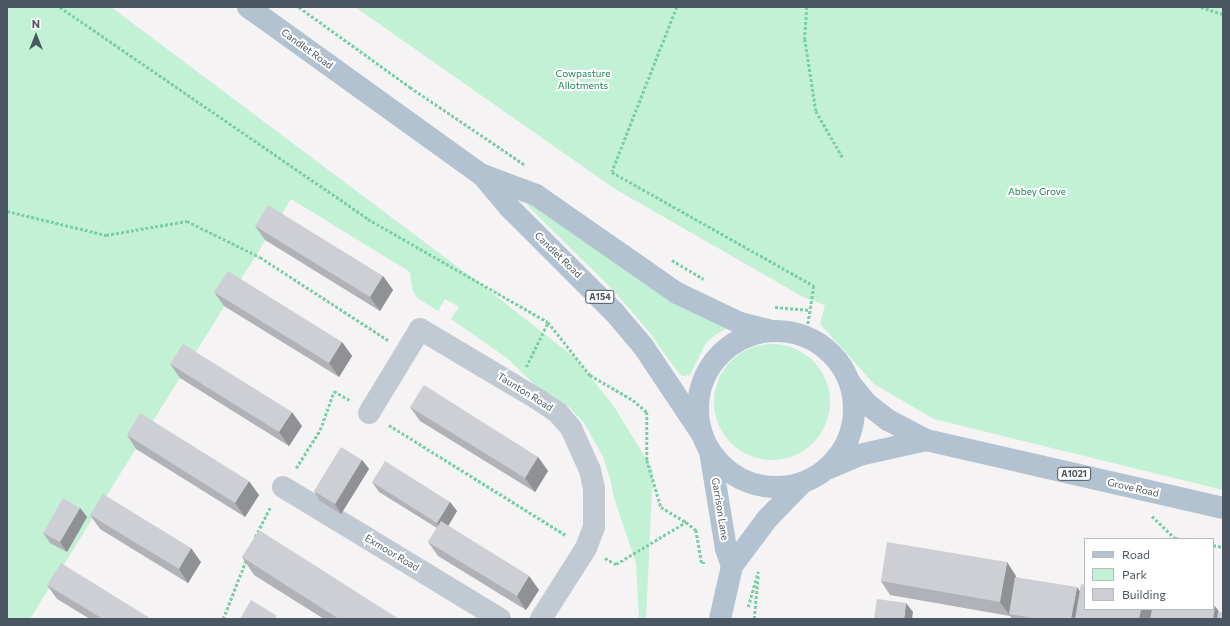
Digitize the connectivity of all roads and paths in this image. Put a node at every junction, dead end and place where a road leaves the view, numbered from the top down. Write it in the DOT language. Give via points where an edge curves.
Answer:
graph roads {
  1 [pos="60,7"];
  2 [pos="248,7"];
  3 [pos="677,7"];
  4 [pos="807,7"];
  5 [pos="1202,7"];
  6 [pos="1223,14"];
  7 [pos="843,158"];
  8 [pos="482,174"];
  9 [pos="7,211"];
  10 [pos="548,322"];
  11 [pos="774,331"];
  12 [pos="379,334"];
  13 [pos="806,337"];
  14 [pos="850,382"];
  15 [pos="517,387"];
  16 [pos="369,413"];
  17 [pos="926,440"];
  18 [pos="706,442"];
  19 [pos="827,469"];
  20 [pos="802,483"];
  21 [pos="283,487"];
  22 [pos="1223,508"];
  23 [pos="1150,514"];
  24 [pos="686,522"];
  25 [pos="1175,538"];
  26 [pos="254,539"];
  27 [pos="586,548"];
  28 [pos="247,558"];
  29 [pos="762,565"];
  30 [pos="732,566"];
  31 [pos="758,571"];
  32 [pos="746,612"];
  33 [pos="223,619"];
  34 [pos="500,619"];
  35 [pos="542,619"];
  36 [pos="720,619"];
  37 [pos="754,619"];
  1 -- 10 [label="path" via="368,218"];
  2 -- 8 [label="main road, Candlet Road / A154"];
  3 -- 13 [label="path" via="612,172 814,286"];
  4 -- 7 [label="path" via="805,39 816,112"];
  5 -- 6 [label="path"];
  8 -- 11 [label="main road, Candlet Road / A154" via="536,195 689,300 740,323"];
  8 -- 18 [label="main road, Candlet Road / A154" via="510,208 634,335"];
  9 -- 12 [label="path" via="106,235 188,221 260,258"];
  10 -- 15 [label="path"];
  10 -- 24 [label="path" via="590,375 633,400 647,412 647,460 661,507"];
  11 -- 13 [label="main road, Candlet Road"];
  11 -- 18 [label="main road, Garrison Lane" via="746,337 722,353 712,364 700,390 698,405"];
  13 -- 14 [label="main road" via="837,360"];
  14 -- 17 [label="main road, Grove Road / A1021" via="866,403 888,420"];
  14 -- 19 [label="main road" via="854,398 852,429 846,444"];
  15 -- 16 [label="street, Taunton Road" via="420,329"];
  15 -- 27 [label="street, Taunton Road" via="558,414 571,428 581,448 590,470 596,508 594,527"];
  16 -- 21 [label="path" via="334,390 320,430"];
  16 -- 27 [label="path"];
  17 -- 19 [label="main road, Grove Road / A1021" via="860,455"];
  17 -- 22 [label="main road, Grove Road / A1021"];
  18 -- 20 [label="main road, Candlet Road" via="719,462 744,480 773,487"];
  18 -- 30 [label="main road, Garrison Lane / A154" via="726,549"];
  19 -- 20 [label="main road, Grove Road"];
  20 -- 30 [label="main road" via="767,519"];
  21 -- 26 [label="path" via="265,514"];
  21 -- 34 [label="street, Exmoor Road"];
  23 -- 25 [label="path"];
  24 -- 27 [label="path" via="616,564"];
  24 -- 30 [label="path" via="696,530 702,563"];
  27 -- 35 [label="street, Taunton Road"];
  28 -- 33 [label="path"];
  29 -- 31 [label="path"];
  30 -- 31 [label="path"];
  30 -- 36 [label="main road"];
  31 -- 32 [label="path"];
  31 -- 37 [label="path"];
}
